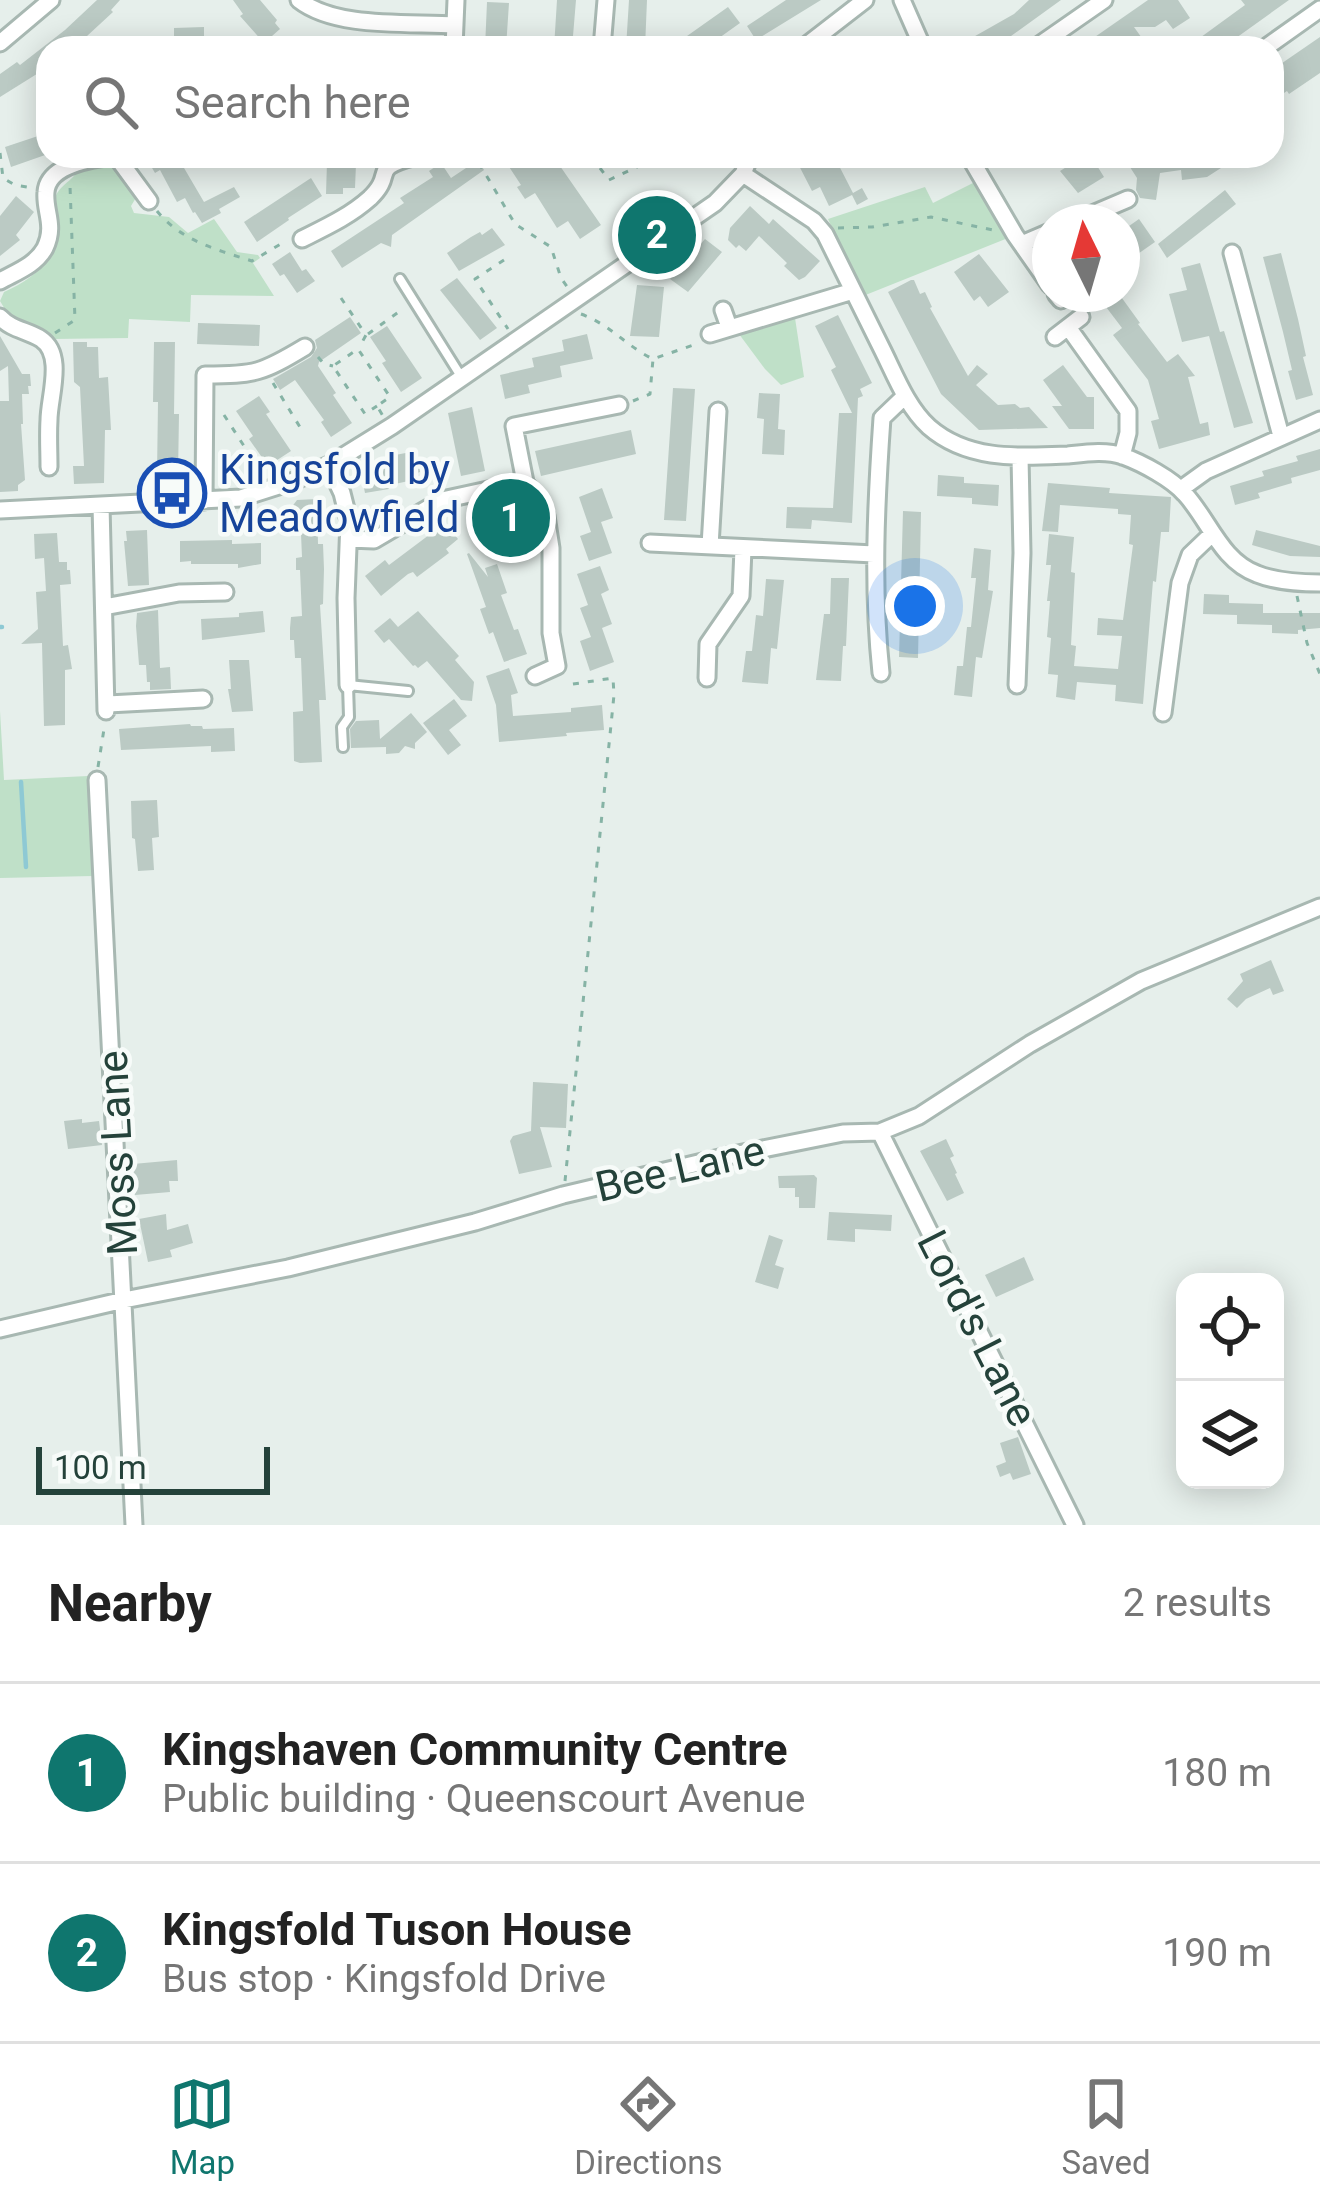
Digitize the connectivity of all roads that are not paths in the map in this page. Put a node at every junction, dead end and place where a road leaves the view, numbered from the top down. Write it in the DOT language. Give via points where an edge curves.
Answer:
graph roads {
  1 [pos="51,0"];
  2 [pos="299,0"];
  3 [pos="456,0"];
  4 [pos="606,0"];
  5 [pos="865,0"];
  6 [pos="902,0"];
  7 [pos="1104,0"];
  8 [pos="1320,9"];
  9 [pos="455,25"];
  10 [pos="455,36"];
  11 [pos="603,36"];
  12 [pos="818,36"];
  13 [pos="918,36"];
  14 [pos="1052,36"];
  15 [pos="1281,36"];
  16 [pos="0,43"];
  17 [pos="72,168"];
  18 [pos="125,168"];
  19 [pos="385,168"];
  20 [pos="745,168"];
  21 [pos="976,168"];
  22 [pos="743,174"];
  23 [pos="1128,199"];
  24 [pos="149,201"];
  25 [pos="1116,204"];
  26 [pos="302,239"];
  27 [pos="1032,240"];
  28 [pos="1022,244"];
  29 [pos="1232,253"];
  30 [pos="1032,259"];
  31 [pos="400,279"];
  32 [pos="0,281"];
  33 [pos="853,291"];
  34 [pos="723,310"];
  35 [pos="0,317"];
  36 [pos="729,327"];
  37 [pos="1068,327"];
  38 [pos="710,334"];
  39 [pos="304,346"];
  40 [pos="461,378"];
  41 [pos="905,396"];
  42 [pos="620,405"];
  43 [pos="718,410"];
  44 [pos="1320,420"];
  45 [pos="1281,436"];
  46 [pos="1122,456"];
  47 [pos="1020,457"];
  48 [pos="329,465"];
  49 [pos="50,467"];
  50 [pos="525,482"];
  51 [pos="1181,489"];
  52 [pos="204,501"];
  53 [pos="101,505"];
  54 [pos="0,510"];
  55 [pos="1212,534"];
  56 [pos="349,539"];
  57 [pos="650,543"];
  58 [pos="710,546"];
  59 [pos="743,549"];
  60 [pos="874,554"];
  61 [pos="1320,583"];
  62 [pos="225,592"];
  63 [pos="104,607"];
  64 [pos="557,666"];
  65 [pos="881,673"];
  66 [pos="535,676"];
  67 [pos="707,678"];
  68 [pos="348,685"];
  69 [pos="567,685"];
  70 [pos="1016,686"];
  71 [pos="408,691"];
  72 [pos="203,699"];
  73 [pos="1162,713"];
  74 [pos="343,747"];
  75 [pos="97,780"];
  76 [pos="1320,907"];
  77 [pos="880,1132"];
  78 [pos="124,1300"];
  79 [pos="0,1329"];
  80 [pos="134,1525"];
  81 [pos="1075,1525"];
  1 -- 16 [label="street"];
  2 -- 9 [label="street" via="347,19"];
  3 -- 9 [label="street"];
  4 -- 11 [label="street"];
  5 -- 12 [label="street"];
  6 -- 13 [label="street"];
  7 -- 14 [label="street"];
  8 -- 15 [label="street"];
  9 -- 10 [label="street"];
  17 -- 32 [label="street" via="48,185 44,249"];
  18 -- 24 [label="street"];
  19 -- 26 [label="street" via="367,201"];
  20 -- 22 [label="street"];
  21 -- 28 [label="street"];
  22 -- 33 [label="street" via="814,221"];
  22 -- 40 [label="street" via="715,203"];
  23 -- 25 [label="street"];
  27 -- 28 [label="street"];
  28 -- 30 [label="street"];
  29 -- 45 [label="street"];
  31 -- 40 [label="lane"];
  33 -- 36 [label="street"];
  33 -- 41 [label="street"];
  34 -- 36 [label="street"];
  35 -- 49 [label="street" via="52,351"];
  36 -- 38 [label="street"];
  37 -- 46 [label="street" via="1128,411"];
  39 -- 52 [label="street" via="266,371 205,375"];
  40 -- 48 [label="street"];
  41 -- 47 [label="street" via="926,424 963,449"];
  41 -- 60 [label="street" via="883,418"];
  42 -- 50 [label="street" via="514,426"];
  43 -- 58 [label="street"];
  44 -- 45 [label="street"];
  45 -- 51 [label="street"];
  46 -- 47 [label="street"];
  46 -- 51 [label="street"];
  47 -- 70 [label="street"];
  48 -- 52 [label="street" via="241,498"];
  48 -- 56 [label="street"];
  50 -- 56 [label="street" via="442,500 374,540"];
  50 -- 64 [label="street" via="546,516"];
  51 -- 55 [label="street"];
  52 -- 53 [label="street"];
  53 -- 54 [label="street"];
  53 -- 63 [label="street"];
  55 -- 61 [label="street" via="1254,574"];
  55 -- 73 [label="street" via="1190,555 1180,583"];
  56 -- 68 [label="street"];
  57 -- 58 [label="street"];
  58 -- 59 [label="street"];
  59 -- 60 [label="street"];
  59 -- 67 [label="street" via="741,596 708,644"];
  60 -- 65 [label="street"];
  62 -- 63 [label="street"];
  63 -- 72 [label="street" via="107,707"];
  64 -- 66 [label="street"];
  64 -- 69 [label="street"];
  68 -- 71 [label="lane"];
  68 -- 74 [label="lane"];
  75 -- 78 [label="street, Moss Lane"];
  76 -- 77 [label="street, Bee Lane" via="1141,981"];
  77 -- 78 [label="street, Bee Lane" via="728,1156 308,1263"];
  77 -- 81 [label="street, Lord's Lane"];
  78 -- 79 [label="street, Bee Lane"];
  78 -- 80 [label="street, Moss Lane"];
}
